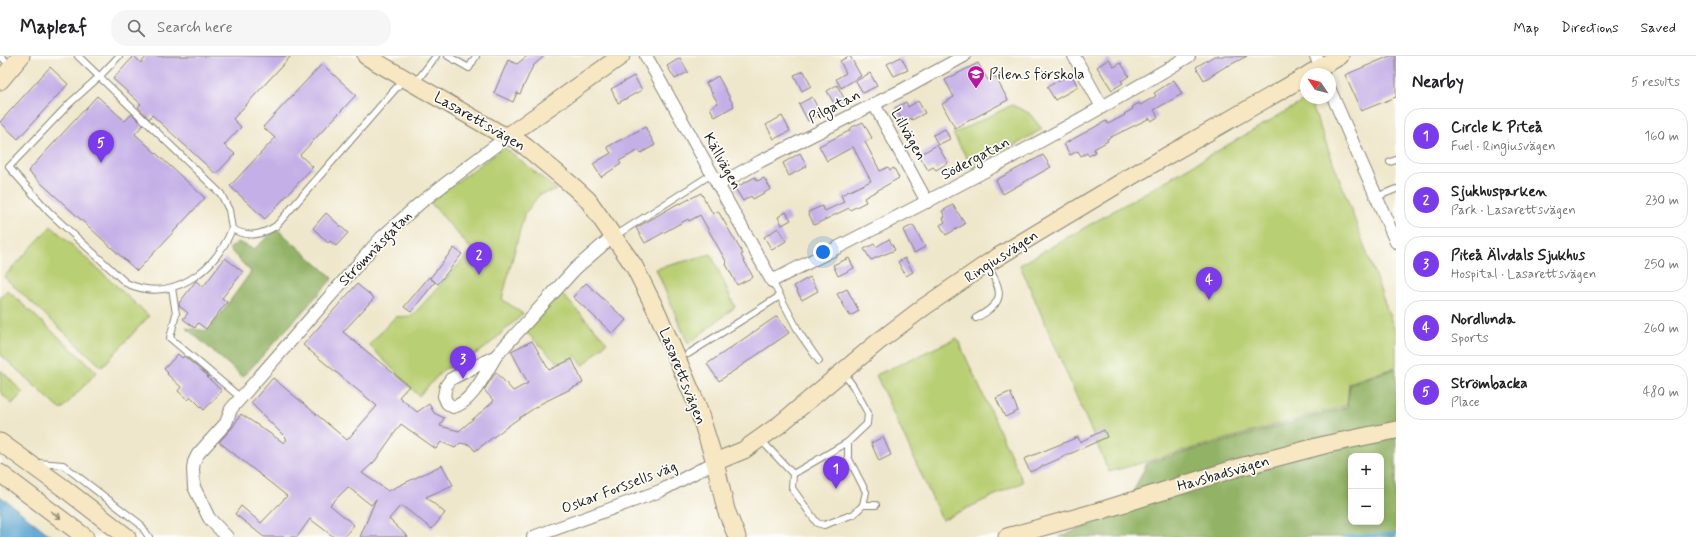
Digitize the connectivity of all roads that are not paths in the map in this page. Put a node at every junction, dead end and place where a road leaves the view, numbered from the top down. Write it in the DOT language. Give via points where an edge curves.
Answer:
graph roads {
  1 [pos="78,56"];
  2 [pos="119,56"];
  3 [pos="366,56"];
  4 [pos="436,56"];
  5 [pos="448,56"];
  6 [pos="476,56"];
  7 [pos="646,56"];
  8 [pos="1074,56"];
  9 [pos="1189,56"];
  10 [pos="1340,56"];
  11 [pos="616,57"];
  12 [pos="961,57"];
  13 [pos="11,60"];
  14 [pos="1319,68"];
  15 [pos="100,76"];
  16 [pos="1300,79"];
  17 [pos="0,81"];
  18 [pos="410,81"];
  19 [pos="874,104"];
  20 [pos="1336,104"];
  21 [pos="1102,107"];
  22 [pos="508,136"];
  23 [pos="715,180"];
  24 [pos="1396,189"];
  25 [pos="1376,196"];
  26 [pos="927,202"];
  27 [pos="232,229"];
  28 [pos="613,236"];
  29 [pos="1396,242"];
  30 [pos="986,264"];
  31 [pos="772,282"];
  32 [pos="172,288"];
  33 [pos="780,296"];
  34 [pos="976,318"];
  35 [pos="688,354"];
  36 [pos="496,356"];
  37 [pos="819,361"];
  38 [pos="842,372"];
  39 [pos="241,398"];
  40 [pos="1396,430"];
  41 [pos="760,439"];
  42 [pos="0,442"];
  43 [pos="848,442"];
  44 [pos="29,462"];
  45 [pos="715,462"];
  46 [pos="0,473"];
  47 [pos="793,474"];
  48 [pos="724,502"];
  49 [pos="863,505"];
  50 [pos="876,505"];
  51 [pos="1052,525"];
  52 [pos="130,535"];
  53 [pos="85,537"];
  54 [pos="149,537"];
  55 [pos="227,537"];
  56 [pos="533,537"];
  57 [pos="726,537"];
  58 [pos="737,537"];
  59 [pos="1007,537"];
  60 [pos="1030,537"];
  1 -- 15 [label="lane"];
  2 -- 15 [label="lane"];
  3 -- 18 [label="street, Lasarettsvägen"];
  4 -- 18 [label="lane"];
  5 -- 6 [label="lane" via="468,68"];
  7 -- 23 [label="street, Källvägen"];
  8 -- 21 [label="street"];
  9 -- 21 [label="street, Södergatan"];
  10 -- 14 [label="street, Ringiusvägen"];
  11 -- 22 [label="street, Strömnäsgatan"];
  12 -- 19 [label="street, Pilgatan"];
  13 -- 17 [label="street"];
  15 -- 27 [label="lane" via="220,194 229,210"];
  15 -- 32 [label="lane" via="70,103 8,168 49,212 126,283 136,288 152,290"];
  16 -- 30 [label="street, Ringiusvägen"];
  18 -- 22 [label="street, Lasarettsvägen"];
  18 -- 27 [label="lane" via="276,226 264,233 251,236"];
  19 -- 23 [label="street, Pilgatan" via="761,161"];
  19 -- 26 [label="street, Lillvägen"];
  20 -- 25 [label="street"];
  21 -- 26 [label="street, Södergatan"];
  22 -- 28 [label="street, Lasarettsvägen" via="526,147 574,187 591,204"];
  22 -- 39 [label="street, Strömnäsgatan" via="420,203 381,238"];
  23 -- 28 [label="lane"];
  23 -- 31 [label="street, Källvägen"];
  24 -- 25 [label="lane"];
  25 -- 29 [label="street"];
  26 -- 31 [label="street, Södergatan"];
  27 -- 32 [label="lane" via="219,255 205,270 193,279"];
  28 -- 36 [label="street" via="570,274"];
  28 -- 45 [label="street, Lasarettsvägen" via="634,266 658,314 697,405"];
  30 -- 34 [label="lane" via="999,286 999,298 989,312"];
  30 -- 38 [label="street, Ringiusvägen" via="924,307"];
  31 -- 33 [label="lane"];
  32 -- 39 [label="lane" via="176,314 170,338"];
  33 -- 35 [label="lane"];
  33 -- 37 [label="lane" via="800,334"];
  36 -- 36 [label="street" via="451,379 444,396 447,403 453,407 460,406 469,398"];
  38 -- 41 [label="street, Ringiusvägen"];
  38 -- 43 [label="lane" via="868,413 866,424"];
  39 -- 55 [label="street, Strömnäsgatan" via="231,409 226,423 194,462 194,487 209,518"];
  40 -- 51 [label="street, Havsbadsvägen" via="1240,466"];
  41 -- 45 [label="street, Ringiusvägen" via="744,450"];
  41 -- 47 [label="lane"];
  42 -- 44 [label="street"];
  43 -- 47 [label="lane"];
  43 -- 49 [label="lane" via="848,457 866,492"];
  44 -- 52 [label="street"];
  44 -- 54 [label="lane" via="63,465 140,524"];
  45 -- 48 [label="street, Lasarettsvägen"];
  45 -- 56 [label="street, Oskar Forssells väg" via="660,491"];
  46 -- 53 [label="street, one-way"];
  47 -- 49 [label="lane" via="792,488 817,523 824,525 854,514"];
  48 -- 57 [label="street, Lasarettsvägen"];
  48 -- 58 [label="street, Lasarettsvägen"];
  49 -- 50 [label="lane"];
  51 -- 59 [label="street, Havsbadsvägen"];
  51 -- 60 [label="street, Havsbadsvägen"];
}
